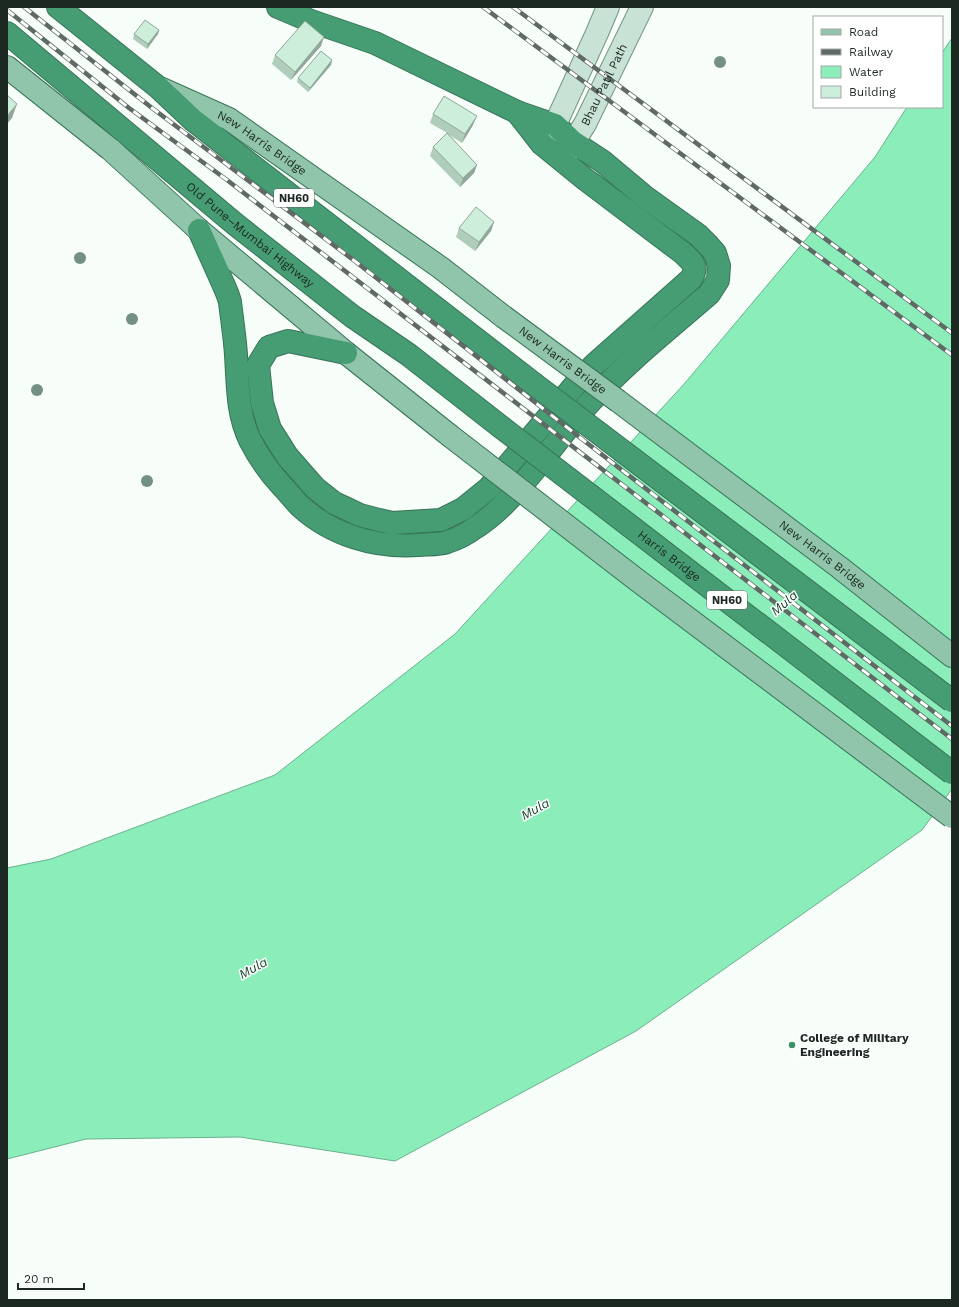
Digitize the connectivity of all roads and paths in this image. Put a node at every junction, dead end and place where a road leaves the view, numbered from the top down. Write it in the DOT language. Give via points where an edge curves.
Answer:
graph roads {
  1 [pos="58,7"];
  2 [pos="278,7"];
  3 [pos="608,7"];
  4 [pos="642,7"];
  5 [pos="7,33"];
  6 [pos="7,67"];
  7 [pos="159,88"];
  8 [pos="517,112"];
  9 [pos="555,125"];
  10 [pos="542,144"];
  11 [pos="568,151"];
  12 [pos="199,230"];
  13 [pos="346,353"];
  14 [pos="501,427"];
  15 [pos="952,656"];
  16 [pos="952,701"];
  17 [pos="952,773"];
  18 [pos="952,817"];
  1 -- 7 [label="highway, NH60"];
  2 -- 8 [label="highway" via="375,43"];
  3 -- 9 [label="main road, Bhau Patil Path"];
  4 -- 11 [label="main road, Bhau Patil Path" via="585,124"];
  5 -- 14 [label="highway, Old Pune–Mumbai Highway / NH60" via="270,252"];
  6 -- 12 [label="main road" via="110,149"];
  7 -- 15 [label="main road, New Harris Bridge, bridge" via="229,119 441,268 832,562"];
  7 -- 16 [label="highway, NH60, bridge" via="193,120 534,384"];
  8 -- 9 [label="highway"];
  8 -- 10 [label="highway"];
  9 -- 10 [label="main road, Bhau Patil Path"];
  9 -- 11 [label="highway"];
  10 -- 11 [label="highway"];
  11 -- 12 [label="highway" via="602,161 645,197 698,235 715,253 719,266 718,280 709,294 618,373 592,400 505,505 476,528 447,542 389,546 352,536 335,529 299,505 269,471 255,450 243,424 237,395 236,354 229,299"];
  11 -- 13 [label="highway" via="683,252 694,265 695,272 691,279 594,365 489,488 463,508 441,520 392,523 360,515 334,503 315,488 287,456 270,429 261,398 258,365 269,347 288,341"];
  12 -- 13 [label="main road"];
  13 -- 18 [label="main road, bridge" via="644,585"];
  14 -- 17 [label="highway, Harris Bridge / NH60, bridge"];
}
